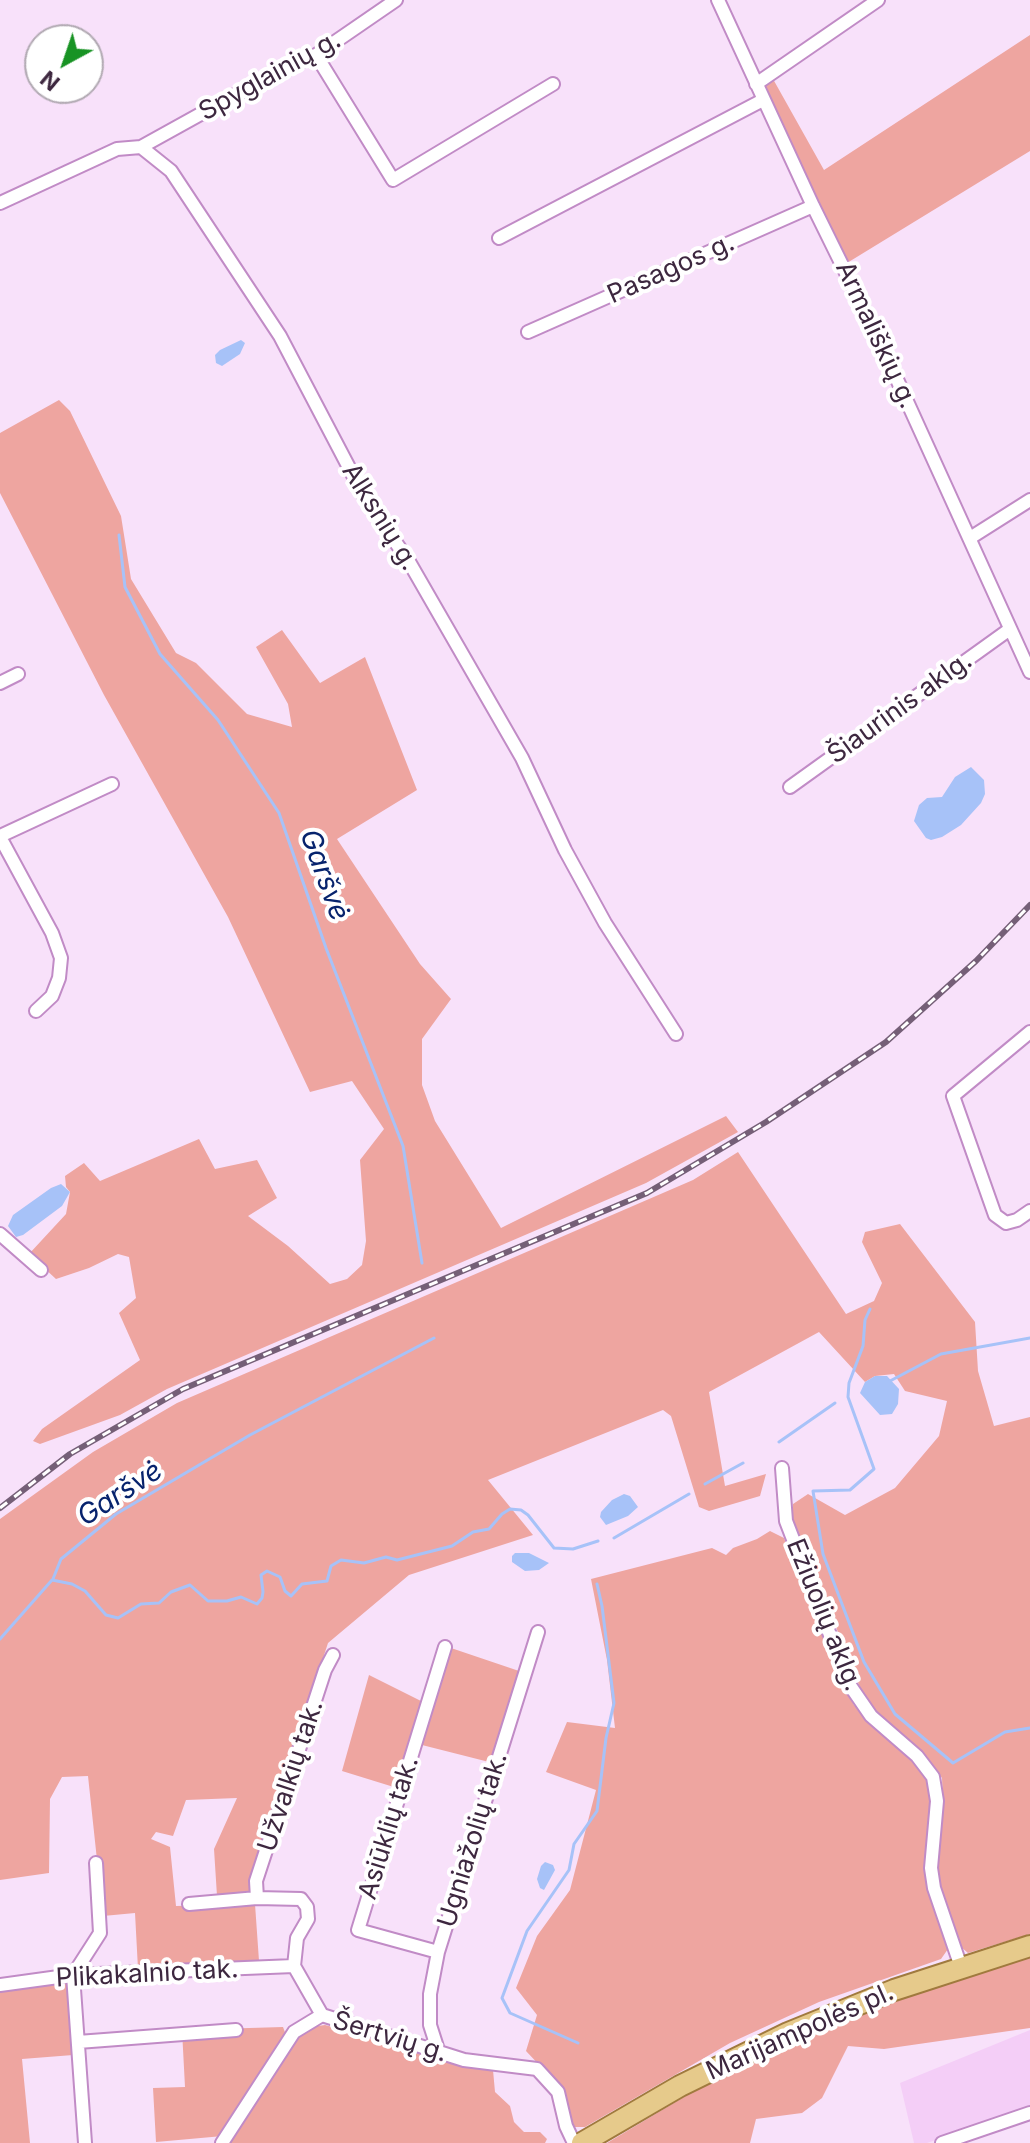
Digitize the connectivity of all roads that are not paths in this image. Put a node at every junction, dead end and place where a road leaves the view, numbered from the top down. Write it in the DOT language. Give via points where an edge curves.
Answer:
graph roads {
  1 [pos="396,0"];
  2 [pos="718,0"];
  3 [pos="878,0"];
  4 [pos="316,55"];
  5 [pos="553,84"];
  6 [pos="756,84"];
  7 [pos="763,100"];
  8 [pos="141,147"];
  9 [pos="0,203"];
  10 [pos="813,206"];
  11 [pos="499,238"];
  12 [pos="528,332"];
  13 [pos="1030,500"];
  14 [pos="970,538"];
  15 [pos="1010,629"];
  16 [pos="1030,672"];
  17 [pos="18,674"];
  18 [pos="0,683"];
  19 [pos="112,784"];
  20 [pos="790,787"];
  21 [pos="0,837"];
  22 [pos="36,1011"];
  23 [pos="1030,1032"];
  24 [pos="676,1034"];
  25 [pos="1030,1211"];
  26 [pos="0,1234"];
  27 [pos="41,1270"];
  28 [pos="782,1468"];
  29 [pos="538,1632"];
  30 [pos="445,1647"];
  31 [pos="333,1655"];
  32 [pos="96,1863"];
  33 [pos="257,1898"];
  34 [pos="189,1904"];
  35 [pos="1030,1946"];
  36 [pos="438,1952"];
  37 [pos="294,1966"];
  38 [pos="961,1967"];
  39 [pos="73,1975"];
  40 [pos="0,1985"];
  41 [pos="322,2015"];
  42 [pos="236,2030"];
  43 [pos="78,2042"];
  44 [pos="438,2050"];
  45 [pos="1030,2113"];
  46 [pos="85,2143"];
  47 [pos="222,2143"];
  48 [pos="574,2143"];
  49 [pos="582,2143"];
  50 [pos="942,2143"];
  1 -- 4 [label="street, Spyglainių g."];
  2 -- 6 [label="street, Armališkių g."];
  3 -- 6 [label="street"];
  4 -- 5 [label="street" via="393,180"];
  4 -- 8 [label="street, Spyglainių g."];
  6 -- 7 [label="street, Armališkių g."];
  7 -- 10 [label="street, Armališkių g."];
  7 -- 11 [label="street"];
  8 -- 9 [label="street" via="117,149"];
  8 -- 24 [label="street, Alksnių g." via="171,171 280,336 366,500 408,560 522,758 605,923"];
  10 -- 12 [label="street, Pasagos g."];
  10 -- 14 [label="street, Armališkių g."];
  13 -- 14 [label="street"];
  14 -- 15 [label="street, Armališkių g."];
  15 -- 16 [label="street, Armališkių g."];
  15 -- 20 [label="street, Šiaurinis aklg."];
  17 -- 18 [label="street"];
  19 -- 21 [label="street"];
  21 -- 22 [label="street" via="61,958 52,996"];
  23 -- 25 [label="street" via="953,1096 995,1215 1006,1223"];
  26 -- 27 [label="street"];
  28 -- 38 [label="street, Ežiuolių aklg." via="786,1521 849,1684 871,1716 933,1777 937,1801 931,1868"];
  29 -- 36 [label="street, Ugniažolių tak."];
  30 -- 36 [label="street, Asiūklių tak." via="358,1930"];
  31 -- 33 [label="street, Užvalkių tak." via="256,1881"];
  32 -- 39 [label="street" via="100,1933"];
  33 -- 34 [label="street"];
  33 -- 37 [label="street" via="301,1899 307,1907"];
  35 -- 38 [label="main road, Marijampolės pl."];
  36 -- 44 [label="street, Ugniažolių tak." via="430,2025"];
  37 -- 39 [label="street, Plikakalnio tak."];
  37 -- 41 [label="street"];
  38 -- 49 [label="main road, Marijampolės pl." via="753,2049"];
  39 -- 40 [label="street, Plikakalnio tak."];
  39 -- 43 [label="street"];
  41 -- 44 [label="street, Šertvių g."];
  41 -- 47 [label="street, Šertvių g." via="294,2032"];
  42 -- 43 [label="street"];
  43 -- 46 [label="street"];
  44 -- 48 [label="street, Šertvių g." via="464,2060 537,2069 558,2092"];
  45 -- 50 [label="street"];
}
